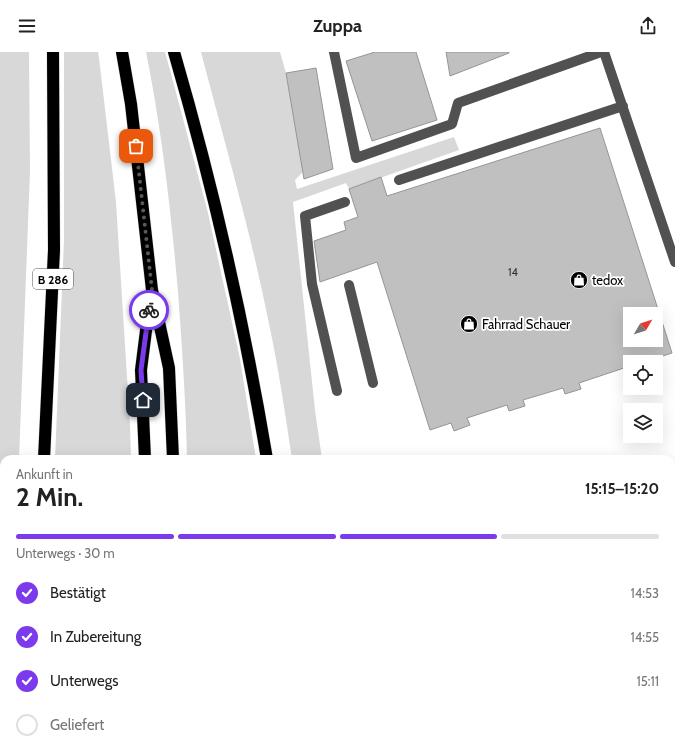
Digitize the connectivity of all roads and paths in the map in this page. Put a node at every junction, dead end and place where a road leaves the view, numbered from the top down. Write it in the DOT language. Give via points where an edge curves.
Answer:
graph roads {
  1 [pos="53,52"];
  2 [pos="122,52"];
  3 [pos="174,52"];
  4 [pos="334,52"];
  5 [pos="601,52"];
  6 [pos="604,52"];
  7 [pos="572,57"];
  8 [pos="623,106"];
  9 [pos="399,180"];
  10 [pos="345,202"];
  11 [pos="675,262"];
  12 [pos="349,285"];
  13 [pos="152,290"];
  14 [pos="373,383"];
  15 [pos="337,391"];
  16 [pos="44,455"];
  17 [pos="145,455"];
  18 [pos="173,455"];
  19 [pos="266,455"];
  1 -- 16 [label="highway, B 286" via="54,250"];
  2 -- 13 [label="highway" via="131,104"];
  3 -- 19 [label="highway" via="233,281"];
  4 -- 7 [label="street" via="356,158 452,124 458,103"];
  5 -- 7 [label="street"];
  6 -- 8 [label="street"];
  8 -- 9 [label="street"];
  8 -- 11 [label="street"];
  10 -- 15 [label="street" via="305,216 312,284"];
  12 -- 14 [label="street"];
  13 -- 17 [label="highway" via="141,370"];
  13 -- 18 [label="highway" via="169,368"];
}
